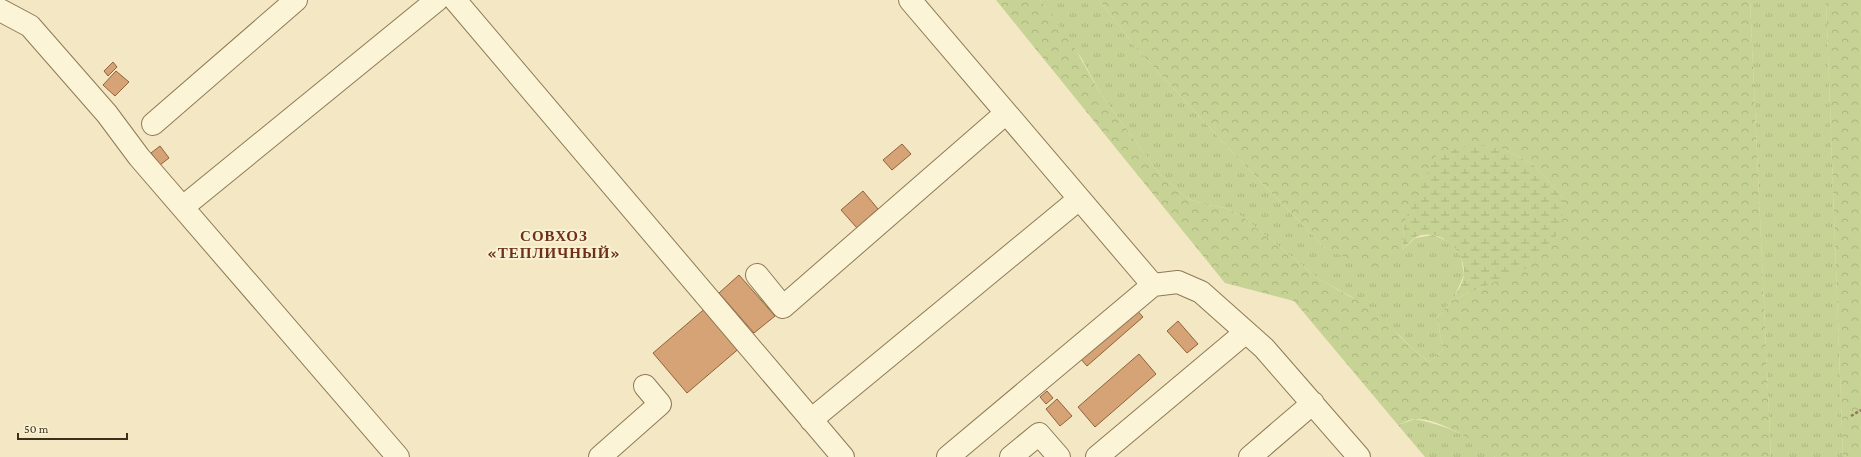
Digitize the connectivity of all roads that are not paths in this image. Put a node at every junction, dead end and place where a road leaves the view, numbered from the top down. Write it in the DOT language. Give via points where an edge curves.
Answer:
graph roads {
  1 [pos="296,0"];
  2 [pos="437,0"];
  3 [pos="454,0"];
  4 [pos="910,0"];
  5 [pos="0,10"];
  6 [pos="1006,113"];
  7 [pos="153,124"];
  8 [pos="1079,199"];
  9 [pos="183,207"];
  10 [pos="757,274"];
  11 [pos="1153,285"];
  12 [pos="1246,332"];
  13 [pos="645,386"];
  14 [pos="1313,403"];
  15 [pos="811,420"];
  16 [pos="398,457"];
  17 [pos="600,457"];
  18 [pos="843,457"];
  19 [pos="948,457"];
  20 [pos="1011,457"];
  21 [pos="1059,457"];
  22 [pos="1097,457"];
  23 [pos="1250,457"];
  24 [pos="1359,457"];
  1 -- 7 [label="lane"];
  2 -- 9 [label="lane"];
  3 -- 15 [label="lane"];
  4 -- 6 [label="lane"];
  5 -- 9 [label="lane" via="30,26"];
  6 -- 8 [label="lane"];
  6 -- 10 [label="lane" via="783,307"];
  8 -- 11 [label="lane"];
  8 -- 15 [label="lane"];
  9 -- 16 [label="lane"];
  11 -- 12 [label="lane" via="1178,282 1202,292"];
  11 -- 19 [label="lane"];
  12 -- 14 [label="lane" via="1264,348"];
  12 -- 22 [label="lane"];
  13 -- 17 [label="lane" via="660,404"];
  14 -- 23 [label="lane"];
  14 -- 24 [label="lane"];
  15 -- 18 [label="lane"];
  20 -- 21 [label="lane" via="1039,434"];
}
